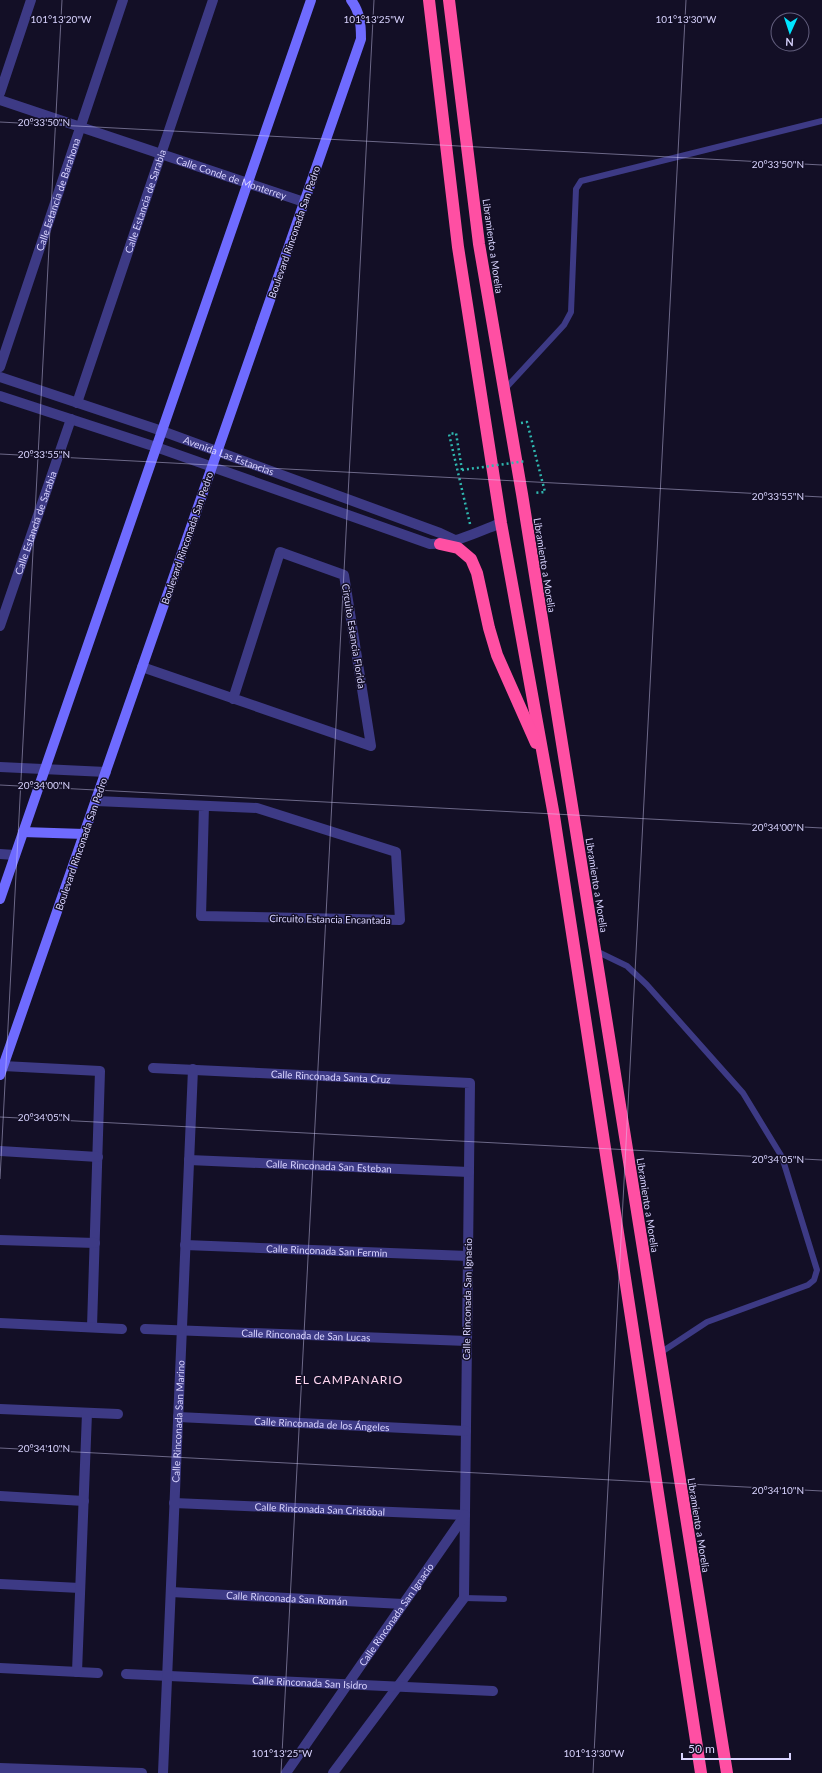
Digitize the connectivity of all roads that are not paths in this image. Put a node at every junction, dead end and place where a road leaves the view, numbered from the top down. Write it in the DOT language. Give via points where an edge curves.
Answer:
graph roads {
  1 [pos="31,0"];
  2 [pos="123,0"];
  3 [pos="213,0"];
  4 [pos="312,0"];
  5 [pos="351,0"];
  6 [pos="429,0"];
  7 [pos="449,0"];
  8 [pos="0,93"];
  9 [pos="0,100"];
  10 [pos="822,121"];
  11 [pos="80,127"];
  12 [pos="161,154"];
  13 [pos="248,184"];
  14 [pos="304,202"];
  15 [pos="0,367"];
  16 [pos="0,377"];
  17 [pos="503,391"];
  18 [pos="0,396"];
  19 [pos="77,403"];
  20 [pos="71,419"];
  21 [pos="162,431"];
  22 [pos="156,448"];
  23 [pos="217,451"];
  24 [pos="212,467"];
  25 [pos="502,523"];
  26 [pos="455,540"];
  27 [pos="440,544"];
  28 [pos="0,626"];
  29 [pos="142,667"];
  30 [pos="233,698"];
  31 [pos="544,761"];
  32 [pos="0,767"];
  33 [pos="45,769"];
  34 [pos="106,772"];
  35 [pos="96,801"];
  36 [pos="204,806"];
  37 [pos="23,832"];
  38 [pos="84,834"];
  39 [pos="0,854"];
  40 [pos="15,855"];
  41 [pos="0,899"];
  42 [pos="595,951"];
  43 [pos="154,1068"];
  44 [pos="192,1069"];
  45 [pos="2,1071"];
  46 [pos="470,1083"];
  47 [pos="0,1151"];
  48 [pos="98,1157"];
  49 [pos="189,1160"];
  50 [pos="469,1172"];
  51 [pos="0,1240"];
  52 [pos="95,1243"];
  53 [pos="185,1245"];
  54 [pos="468,1256"];
  55 [pos="0,1323"];
  56 [pos="92,1327"];
  57 [pos="122,1329"];
  58 [pos="145,1329"];
  59 [pos="182,1331"];
  60 [pos="467,1341"];
  61 [pos="660,1354"];
  62 [pos="0,1409"];
  63 [pos="87,1413"];
  64 [pos="118,1414"];
  65 [pos="178,1417"];
  66 [pos="466,1431"];
  67 [pos="0,1496"];
  68 [pos="84,1501"];
  69 [pos="174,1503"];
  70 [pos="465,1515"];
  71 [pos="0,1584"];
  72 [pos="80,1588"];
  73 [pos="170,1592"];
  74 [pos="464,1598"];
  75 [pos="504,1599"];
  76 [pos="403,1604"];
  77 [pos="0,1668"];
  78 [pos="77,1672"];
  79 [pos="98,1673"];
  80 [pos="126,1674"];
  81 [pos="167,1676"];
  82 [pos="347,1684"];
  83 [pos="397,1686"];
  84 [pos="493,1691"];
  85 [pos="0,1768"];
  86 [pos="142,1773"];
  87 [pos="163,1773"];
  88 [pos="286,1773"];
  89 [pos="334,1773"];
  90 [pos="701,1773"];
  91 [pos="727,1773"];
  1 -- 8 [label="street"];
  2 -- 11 [label="street, Calle Estancia de Barahona"];
  3 -- 12 [label="street, Calle Estancia de Sarabia"];
  4 -- 13 [label="street"];
  5 -- 14 [label="street, Boulevard Rinconada San Pedro" via="361,23 361,39"];
  6 -- 25 [label="highway" via="458,247"];
  7 -- 17 [label="highway, Libramiento a Morelia" via="479,244"];
  9 -- 11 [label="street, Calle Conde de Monterrey"];
  10 -- 17 [label="lane" via="581,181 576,190 571,312 564,325"];
  11 -- 12 [label="street, Calle Conde de Monterrey"];
  11 -- 15 [label="street, Calle Estancia de Barahona"];
  12 -- 13 [label="street, Calle Conde de Monterrey"];
  12 -- 19 [label="street, Calle Estancia de Sarabia"];
  13 -- 14 [label="street, Calle Conde de Monterrey"];
  13 -- 21 [label="street"];
  14 -- 23 [label="street, Boulevard Rinconada San Pedro"];
  16 -- 19 [label="street, Avenida Las Estancias"];
  17 -- 42 [label="highway, Libramiento a Morelia" via="522,494"];
  18 -- 20 [label="street, Avenida Las Estancias"];
  19 -- 21 [label="street, Avenida Las Estancias"];
  20 -- 22 [label="street, Avenida Las Estancias"];
  20 -- 28 [label="street, Calle Estancia de Sarabia"];
  21 -- 22 [label="street"];
  21 -- 23 [label="street, Avenida Las Estancias"];
  22 -- 24 [label="street, Avenida Las Estancias"];
  22 -- 33 [label="street"];
  23 -- 24 [label="street, Boulevard Rinconada San Pedro"];
  23 -- 26 [label="street, Avenida Las Estancias"];
  24 -- 27 [label="street, Avenida Las Estancias" via="430,544"];
  24 -- 29 [label="street, Boulevard Rinconada San Pedro"];
  25 -- 26 [label="street, Avenida Las Estancias"];
  25 -- 31 [label="highway"];
  26 -- 27 [label="street, Avenida Las Estancias"];
  27 -- 31 [label="highway" via="458,548 471,559 477,573 497,655"];
  29 -- 30 [label="street, Circuito Estancia Florida"];
  29 -- 34 [label="street, Boulevard Rinconada San Pedro"];
  30 -- 30 [label="street, Circuito Estancia Florida" via="371,746 344,575 280,552"];
  31 -- 90 [label="highway"];
  32 -- 33 [label="street"];
  33 -- 34 [label="street"];
  33 -- 37 [label="street"];
  34 -- 35 [label="street, Boulevard Rinconada San Pedro"];
  35 -- 36 [label="street, Circuito Estancia Encantada"];
  35 -- 38 [label="street, Boulevard Rinconada San Pedro"];
  36 -- 36 [label="street, Circuito Estancia Encantada" via="257,808 396,852 400,920 201,916"];
  37 -- 38 [label="street"];
  37 -- 40 [label="street"];
  38 -- 45 [label="street, Boulevard Rinconada San Pedro"];
  39 -- 40 [label="street"];
  40 -- 41 [label="street"];
  42 -- 61 [label="highway, Libramiento a Morelia"];
  42 -- 61 [label="lane" via="627,966 647,984 743,1093 782,1157 817,1270 814,1280 808,1285 707,1322"];
  43 -- 44 [label="street, Calle Rinconada Santa Cruz"];
  44 -- 46 [label="street, Calle Rinconada Santa Cruz"];
  44 -- 49 [label="street, Calle Rinconada San Marino"];
  45 -- 48 [label="street" via="100,1071"];
  46 -- 50 [label="street, Calle Rinconada San Ignacio"];
  47 -- 48 [label="street"];
  48 -- 52 [label="street"];
  49 -- 50 [label="street, Calle Rinconada San Esteban"];
  49 -- 53 [label="street, Calle Rinconada San Marino"];
  50 -- 54 [label="street, Calle Rinconada San Ignacio"];
  51 -- 52 [label="street"];
  52 -- 56 [label="street"];
  53 -- 54 [label="street, Calle Rinconada San Fermin"];
  53 -- 59 [label="street, Calle Rinconada San Marino"];
  54 -- 60 [label="street, Calle Rinconada San Ignacio"];
  55 -- 56 [label="street"];
  56 -- 57 [label="street"];
  58 -- 59 [label="street, Calle Rinconada de San Lucas"];
  59 -- 60 [label="street, Calle Rinconada de San Lucas"];
  59 -- 65 [label="street, Calle Rinconada San Marino"];
  60 -- 66 [label="street, Calle Rinconada San Ignacio"];
  61 -- 91 [label="highway, Libramiento a Morelia"];
  62 -- 63 [label="street"];
  63 -- 64 [label="street"];
  63 -- 68 [label="street"];
  65 -- 66 [label="street, Calle Rinconada de los Ángeles"];
  65 -- 69 [label="street, Calle Rinconada San Marino"];
  66 -- 70 [label="street, Calle Rinconada San Ignacio"];
  67 -- 68 [label="street"];
  68 -- 72 [label="street"];
  69 -- 70 [label="street, Calle Rinconada San Cristóbal"];
  69 -- 73 [label="street, Calle Rinconada San Marino"];
  70 -- 74 [label="street, Calle Rinconada San Ignacio"];
  70 -- 76 [label="street, Calle Rinconada San Ignacio"];
  71 -- 72 [label="street"];
  72 -- 78 [label="street"];
  73 -- 76 [label="street, Calle Rinconada San Román"];
  73 -- 81 [label="street, Calle Rinconada San Marino"];
  74 -- 75 [label="lane"];
  74 -- 83 [label="street"];
  76 -- 82 [label="street, Calle Rinconada San Ignacio"];
  77 -- 78 [label="street"];
  78 -- 79 [label="street"];
  80 -- 81 [label="street, Calle Rinconada San Isidro"];
  81 -- 82 [label="street, Calle Rinconada San Isidro"];
  81 -- 87 [label="street, Calle Rinconada San Marino"];
  82 -- 83 [label="street, Calle Rinconada San Isidro"];
  82 -- 88 [label="street, Calle Rinconada San Ignacio"];
  83 -- 84 [label="street, Calle Rinconada San Isidro"];
  83 -- 89 [label="street"];
  85 -- 86 [label="street"];
}
